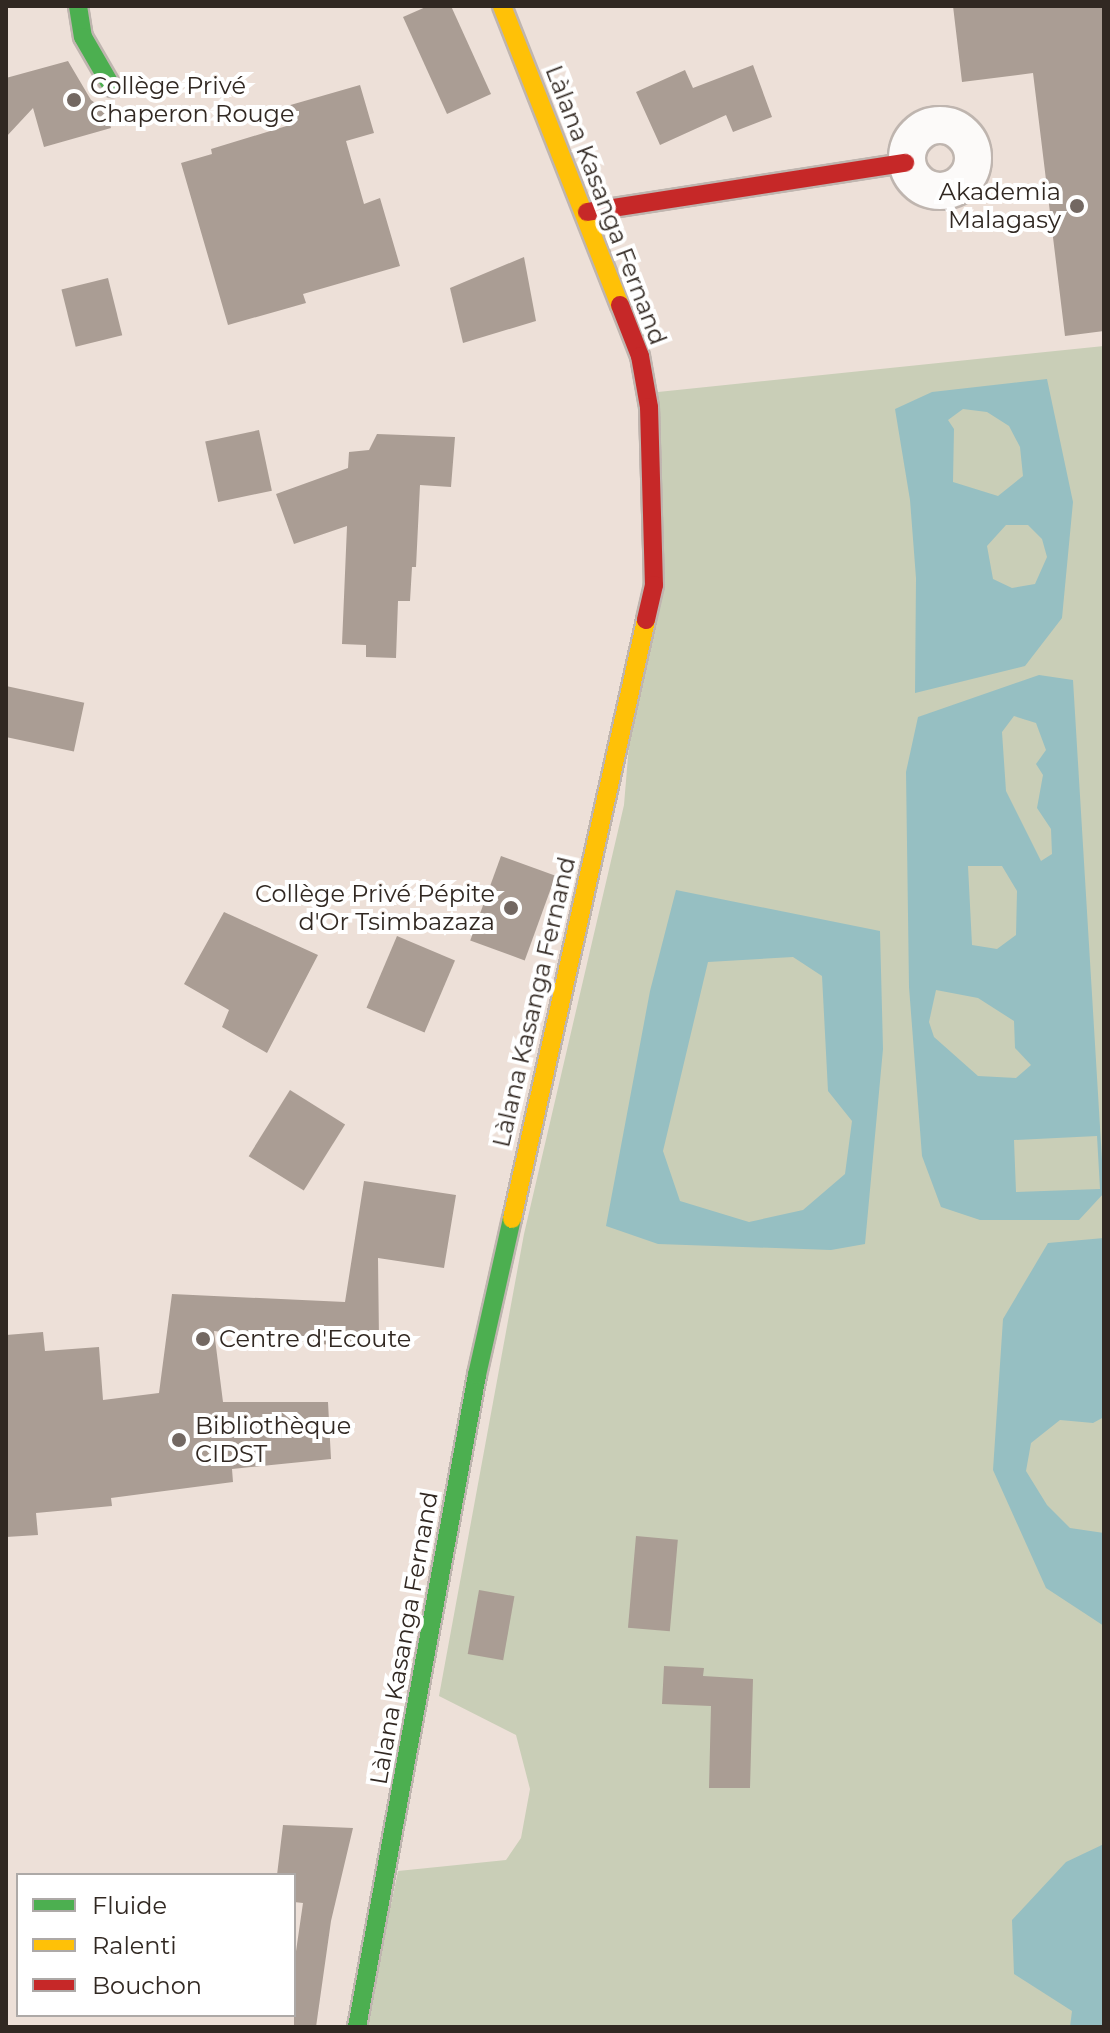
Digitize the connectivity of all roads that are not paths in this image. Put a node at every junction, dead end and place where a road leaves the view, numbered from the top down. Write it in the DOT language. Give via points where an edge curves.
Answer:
graph roads {
  1 [pos="78,6"];
  2 [pos="502,6"];
  3 [pos="112,87"];
  4 [pos="905,163"];
  5 [pos="587,212"];
  6 [pos="357,2027"];
  1 -- 3 [label="street" via="83,37"];
  2 -- 5 [label="street, Làlana Kasanga Fernand"];
  4 -- 5 [label="street"];
  5 -- 6 [label="street, Làlana Kasanga Fernand" via="640,356 649,407 654,585 477,1375"];
}
